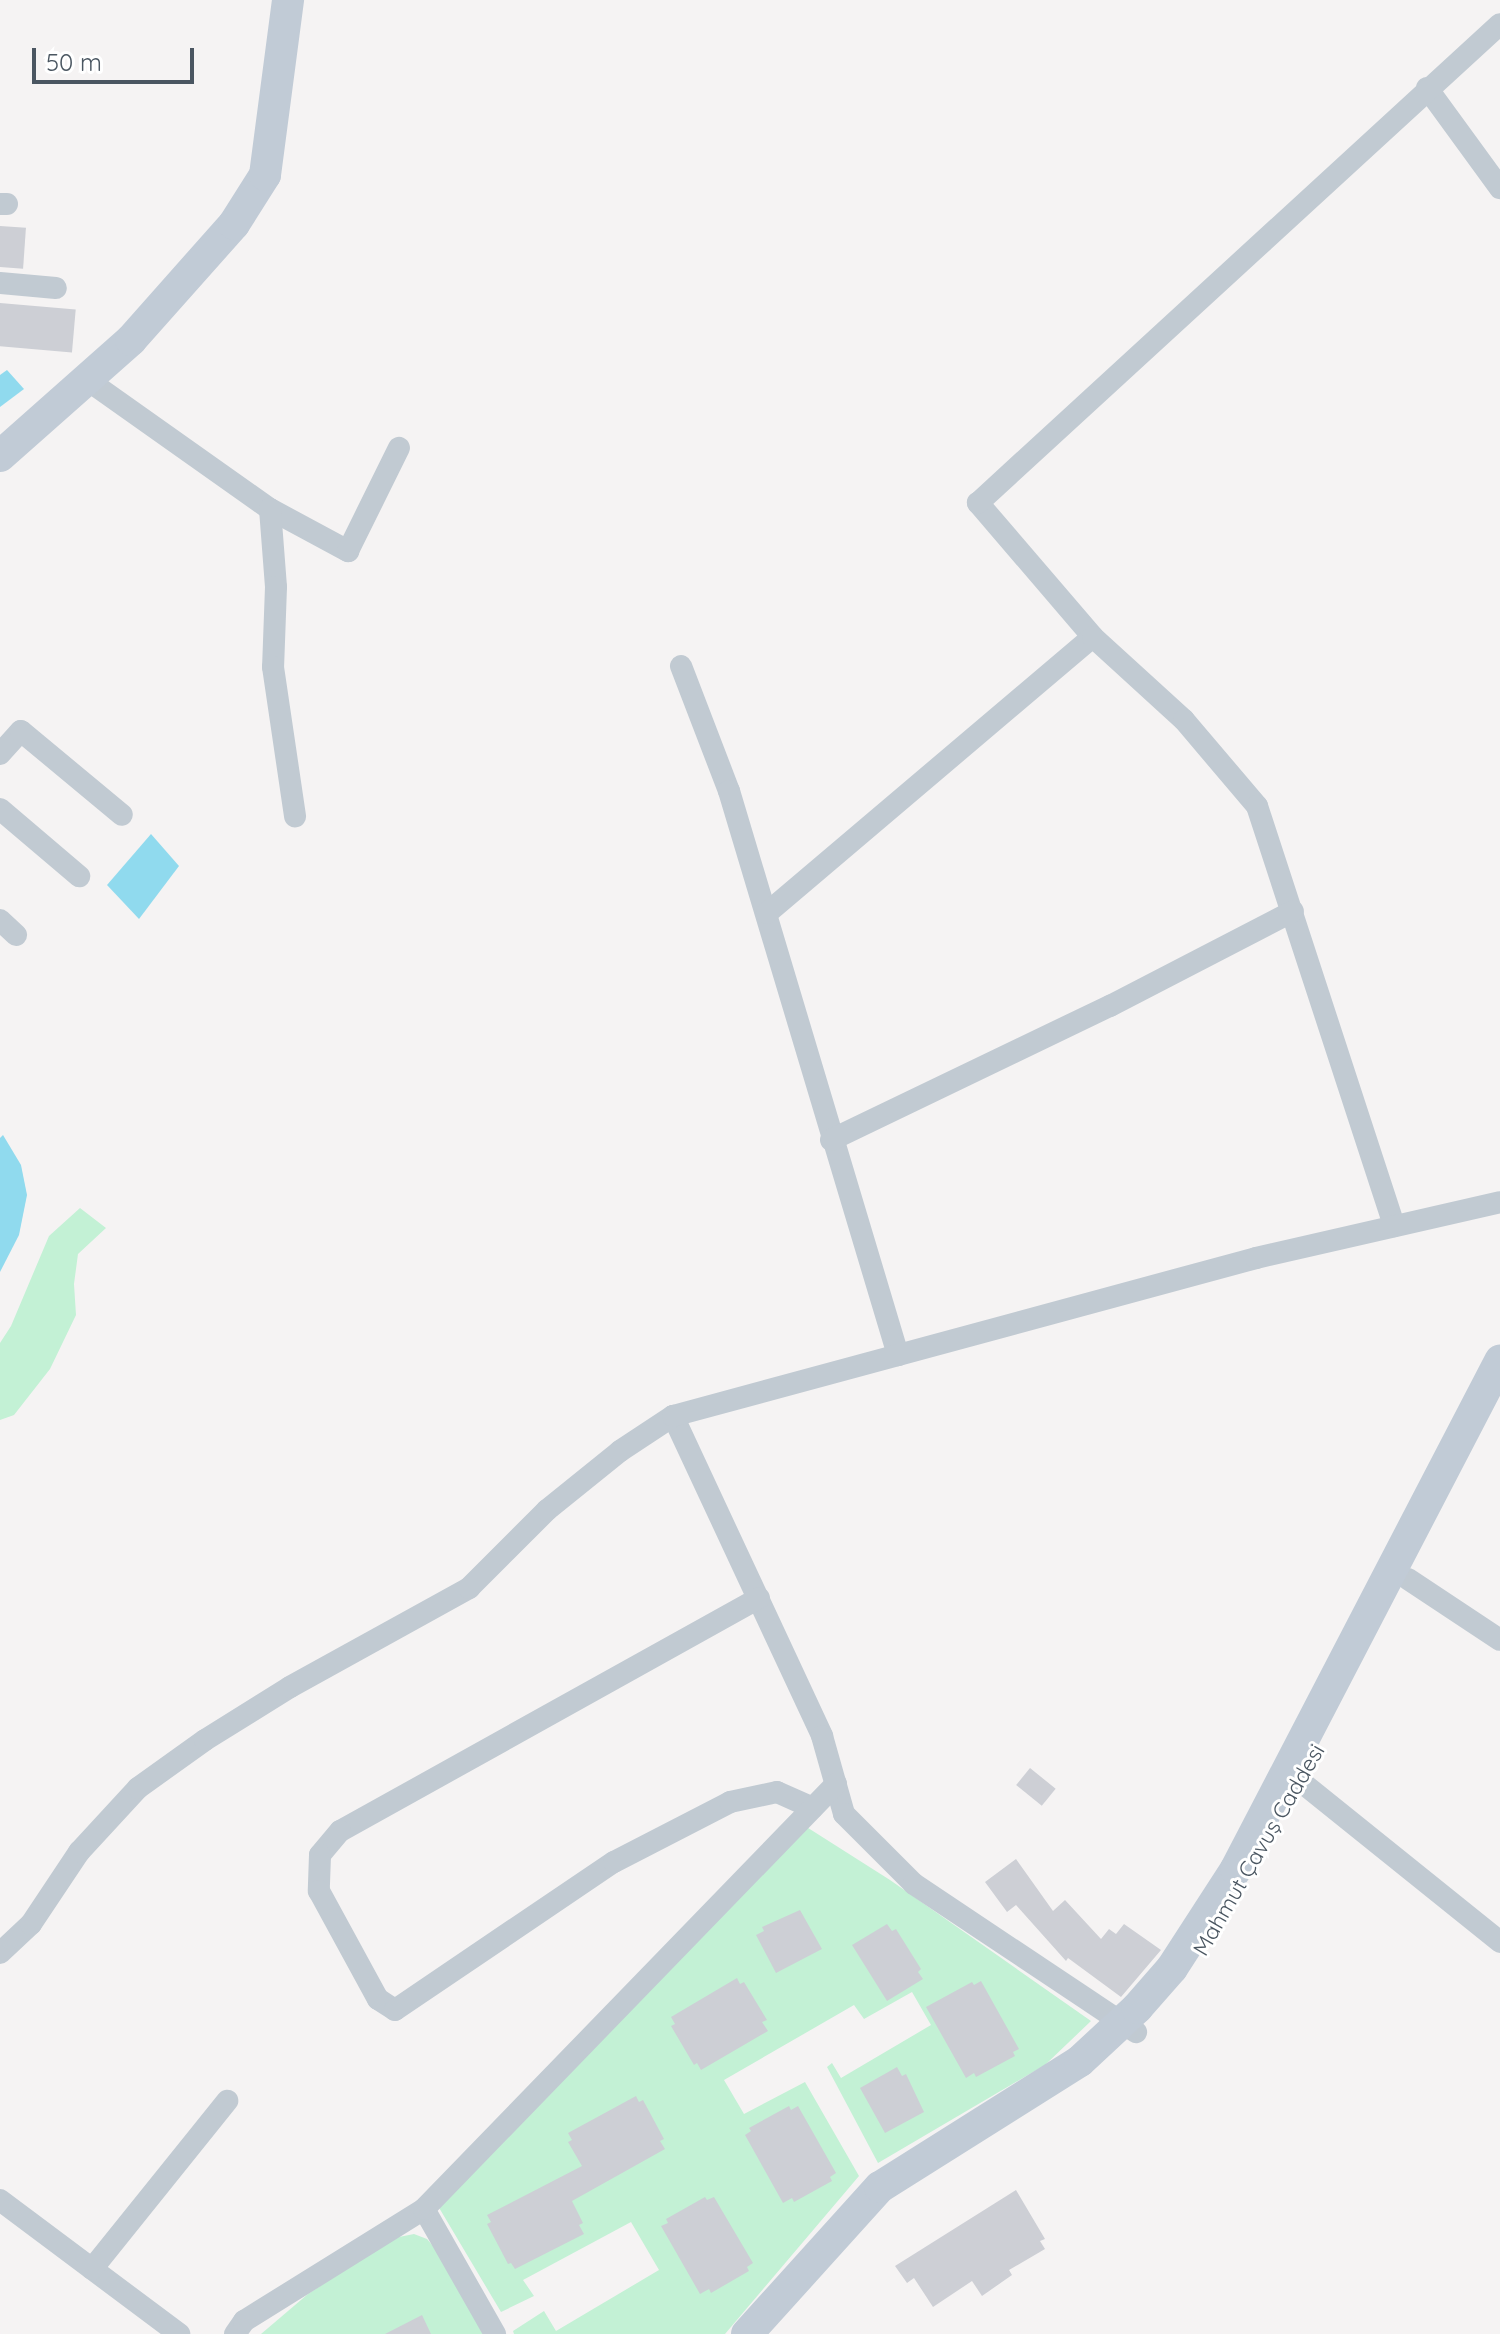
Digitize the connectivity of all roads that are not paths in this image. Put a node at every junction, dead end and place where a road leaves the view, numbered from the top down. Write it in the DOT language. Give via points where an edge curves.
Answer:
graph roads {
  1 [pos="288,0"];
  2 [pos="1500,24"];
  3 [pos="1427,88"];
  4 [pos="1500,188"];
  5 [pos="0,283"];
  6 [pos="56,288"];
  7 [pos="89,381"];
  8 [pos="399,448"];
  9 [pos="0,456"];
  10 [pos="270,509"];
  11 [pos="1093,637"];
  12 [pos="681,666"];
  13 [pos="0,754"];
  14 [pos="0,809"];
  15 [pos="122,815"];
  16 [pos="295,816"];
  17 [pos="79,876"];
  18 [pos="1293,911"];
  19 [pos="767,913"];
  20 [pos="831,1140"];
  21 [pos="1500,1202"];
  22 [pos="1394,1226"];
  23 [pos="898,1355"];
  24 [pos="1500,1361"];
  25 [pos="1500,1398"];
  26 [pos="673,1416"];
  27 [pos="1408,1579"];
  28 [pos="759,1598"];
  29 [pos="1500,1640"];
  30 [pos="1300,1781"];
  31 [pos="836,1784"];
  32 [pos="813,1808"];
  33 [pos="1500,1942"];
  34 [pos="0,1953"];
  35 [pos="1119,2021"];
  36 [pos="227,2101"];
  37 [pos="0,2200"];
  38 [pos="424,2209"];
  39 [pos="92,2269"];
  40 [pos="179,2334"];
  41 [pos="235,2334"];
  42 [pos="495,2334"];
  43 [pos="747,2334"];
  44 [pos="764,2334"];
  1 -- 7 [label="main road" via="265,175 234,224"];
  2 -- 3 [label="street"];
  3 -- 4 [label="street"];
  3 -- 11 [label="street" via="978,503"];
  5 -- 6 [label="street"];
  7 -- 9 [label="main road"];
  7 -- 10 [label="street"];
  8 -- 10 [label="street" via="348,551"];
  10 -- 16 [label="street" via="276,587 273,667"];
  11 -- 18 [label="street" via="1184,720 1257,806"];
  11 -- 19 [label="street"];
  12 -- 19 [label="street" via="729,791"];
  13 -- 15 [label="street" via="21,731"];
  14 -- 17 [label="street"];
  18 -- 20 [label="street"];
  18 -- 22 [label="street"];
  19 -- 20 [label="street"];
  20 -- 23 [label="street"];
  21 -- 22 [label="street"];
  22 -- 23 [label="street"];
  23 -- 26 [label="street"];
  24 -- 35 [label="main road" via="1236,1869 1172,1968"];
  25 -- 27 [label="main road, Mahmut Çavuş Caddesi"];
  26 -- 28 [label="street"];
  26 -- 34 [label="street" via="547,1510 469,1588 290,1687 138,1788 79,1852 31,1924"];
  27 -- 29 [label="street"];
  27 -- 30 [label="main road, Mahmut Çavuş Caddesi"];
  28 -- 31 [label="street" via="822,1736"];
  28 -- 32 [label="street" via="340,1831 320,1855 319,1891 378,1999 395,2010 614,1862 730,1802 777,1792"];
  30 -- 33 [label="street"];
  30 -- 35 [label="main road, Mahmut Çavuş Caddesi" via="1195,1963"];
  31 -- 32 [label="street"];
  31 -- 35 [label="street" via="844,1814 914,1884"];
  32 -- 38 [label="street"];
  35 -- 43 [label="main road" via="1080,2061 880,2187"];
  35 -- 44 [label="main road, Mahmut Çavuş Caddesi" via="1072,2080 885,2196"];
  36 -- 39 [label="street"];
  37 -- 39 [label="street"];
  38 -- 41 [label="street" via="244,2321"];
  38 -- 42 [label="street"];
  39 -- 40 [label="street"];
}
